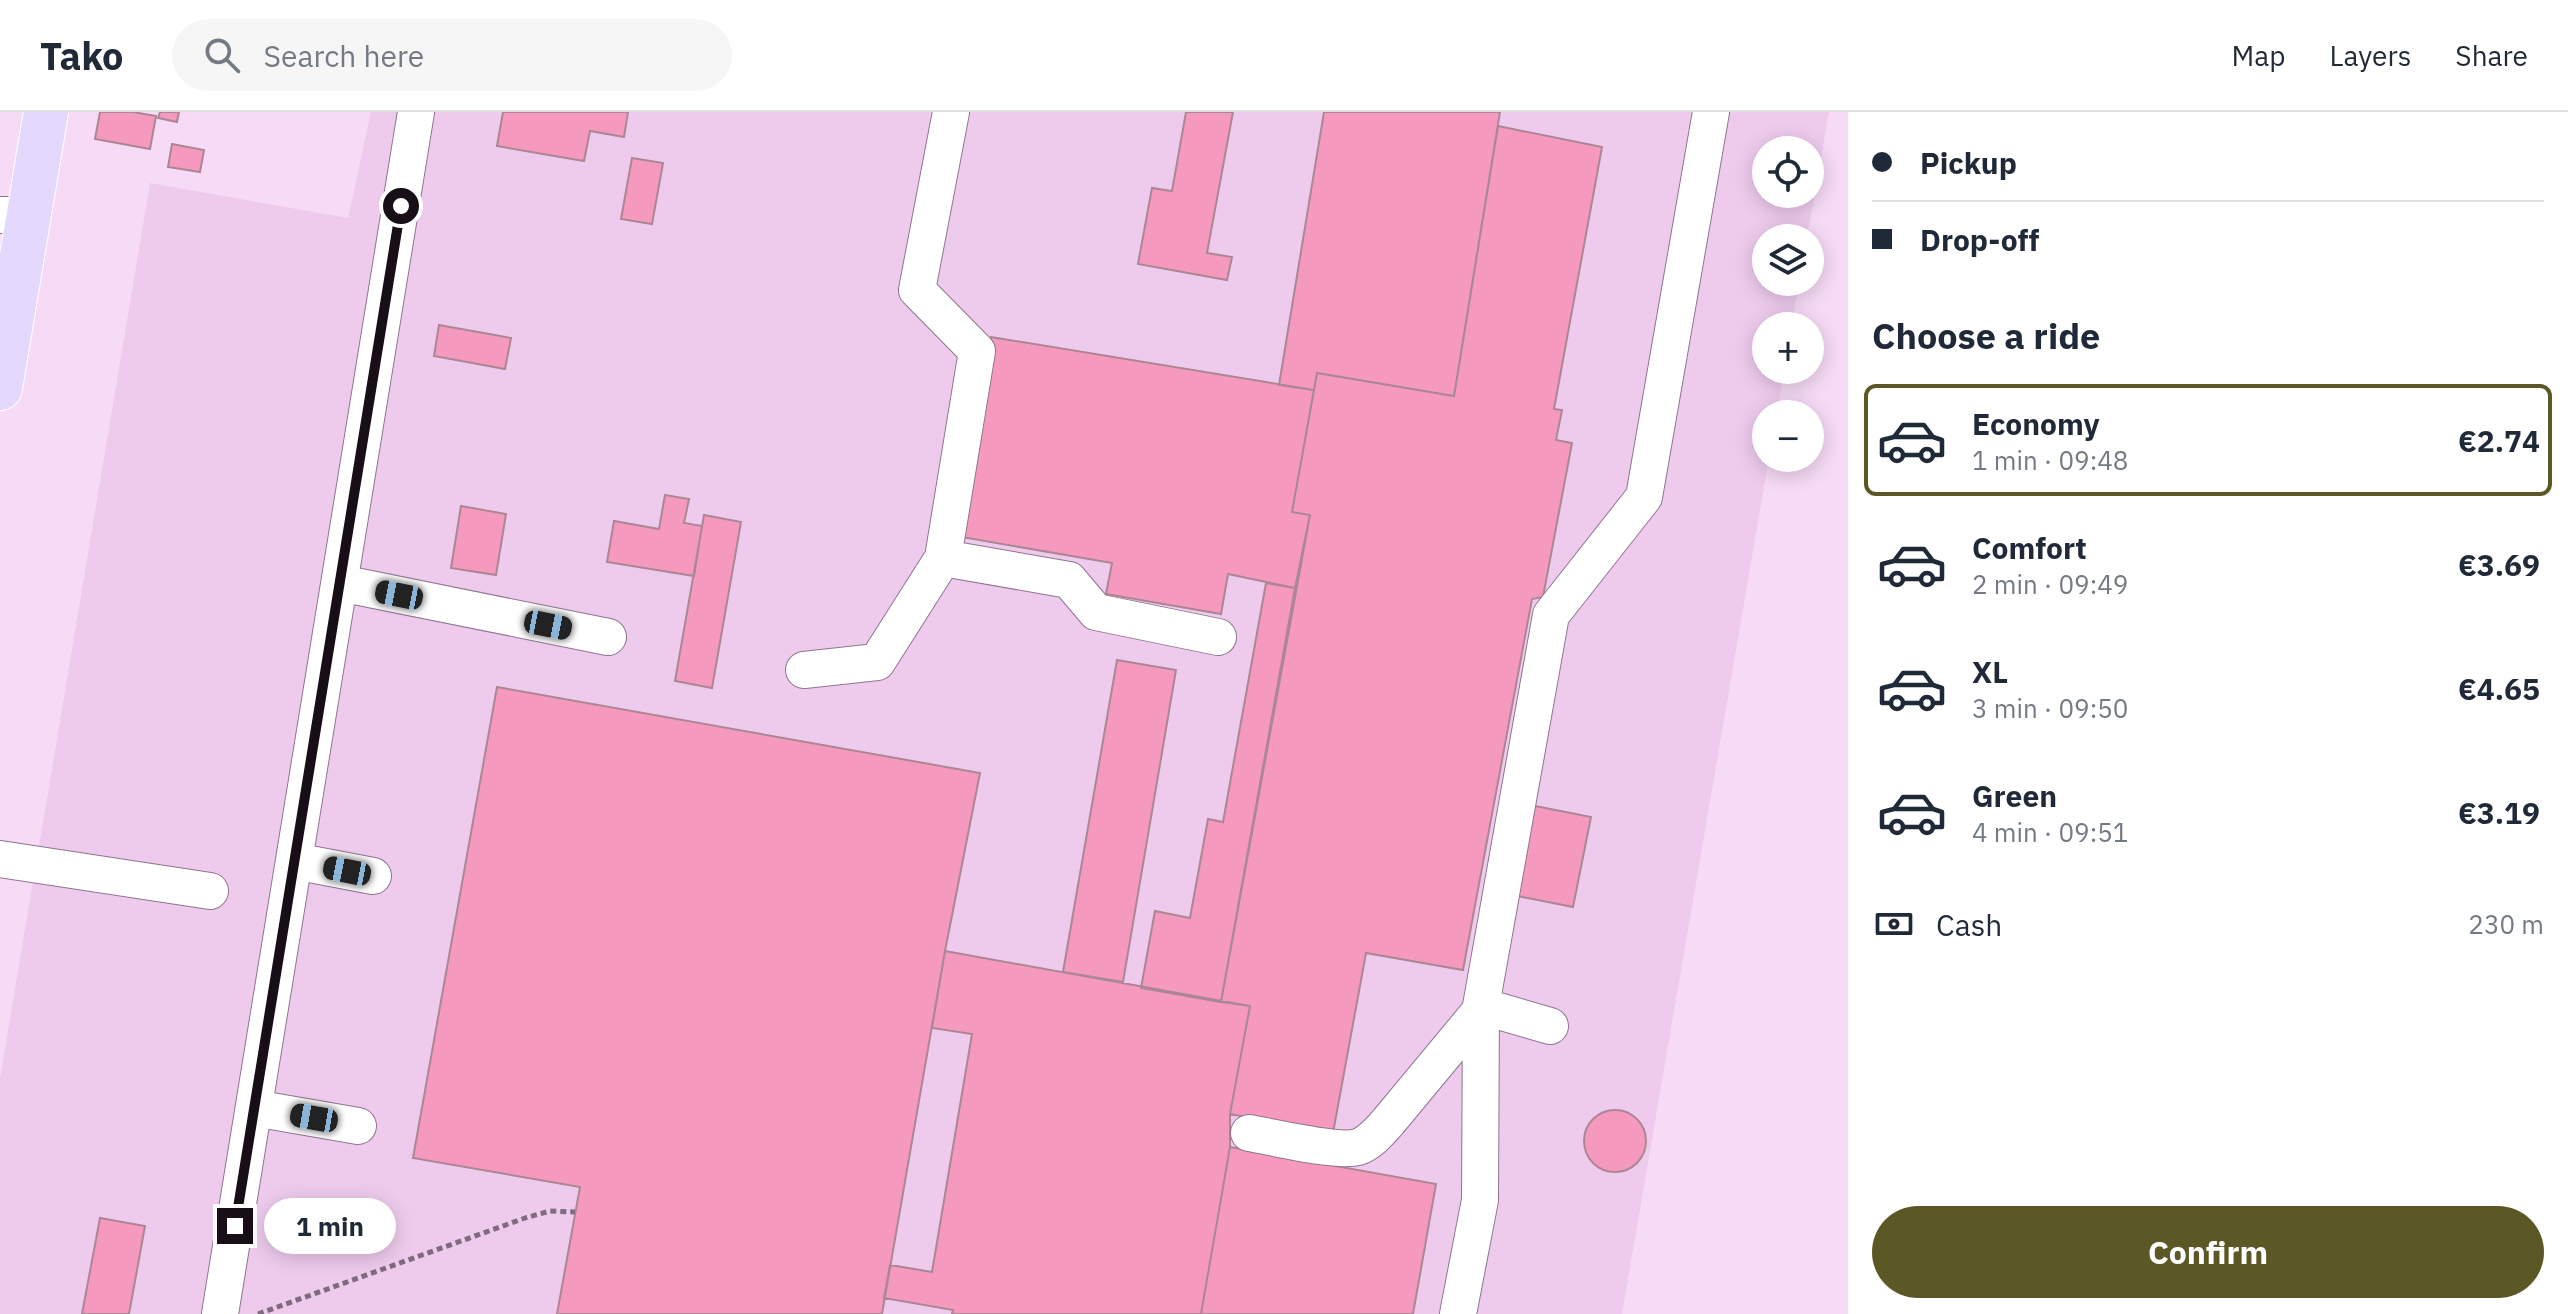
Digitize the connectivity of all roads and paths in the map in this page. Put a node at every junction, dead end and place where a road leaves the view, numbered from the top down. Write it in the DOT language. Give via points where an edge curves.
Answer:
graph roads {
  1 [pos="46,112"];
  2 [pos="416,112"];
  3 [pos="951,112"];
  4 [pos="1711,112"];
  5 [pos="14,215"];
  6 [pos="0,388"];
  7 [pos="943,558"];
  8 [pos="340,583"];
  9 [pos="608,637"];
  10 [pos="1218,637"];
  11 [pos="804,670"];
  12 [pos="0,859"];
  13 [pos="294,861"];
  14 [pos="373,876"];
  15 [pos="210,891"];
  16 [pos="1481,1008"];
  17 [pos="1550,1026"];
  18 [pos="254,1108"];
  19 [pos="358,1126"];
  20 [pos="1249,1133"];
  21 [pos="575,1212"];
  22 [pos="220,1314"];
  23 [pos="258,1314"];
  24 [pos="1458,1314"];
  1 -- 5 [label="main road"];
  2 -- 8 [label="lane"];
  3 -- 7 [label="lane" via="917,290 977,351"];
  4 -- 16 [label="lane" via="1644,497 1551,615"];
  5 -- 6 [label="main road"];
  7 -- 10 [label="lane" via="1069,580 1096,612"];
  7 -- 11 [label="lane" via="877,662"];
  8 -- 9 [label="lane"];
  8 -- 13 [label="lane"];
  12 -- 15 [label="lane"];
  13 -- 14 [label="lane"];
  13 -- 18 [label="lane"];
  16 -- 17 [label="lane"];
  16 -- 20 [label="lane" via="1388,1122 1358,1147"];
  16 -- 24 [label="lane" via="1480,1200"];
  18 -- 19 [label="lane"];
  18 -- 22 [label="lane"];
  21 -- 23 [label="path" via="525,1218"];
}
